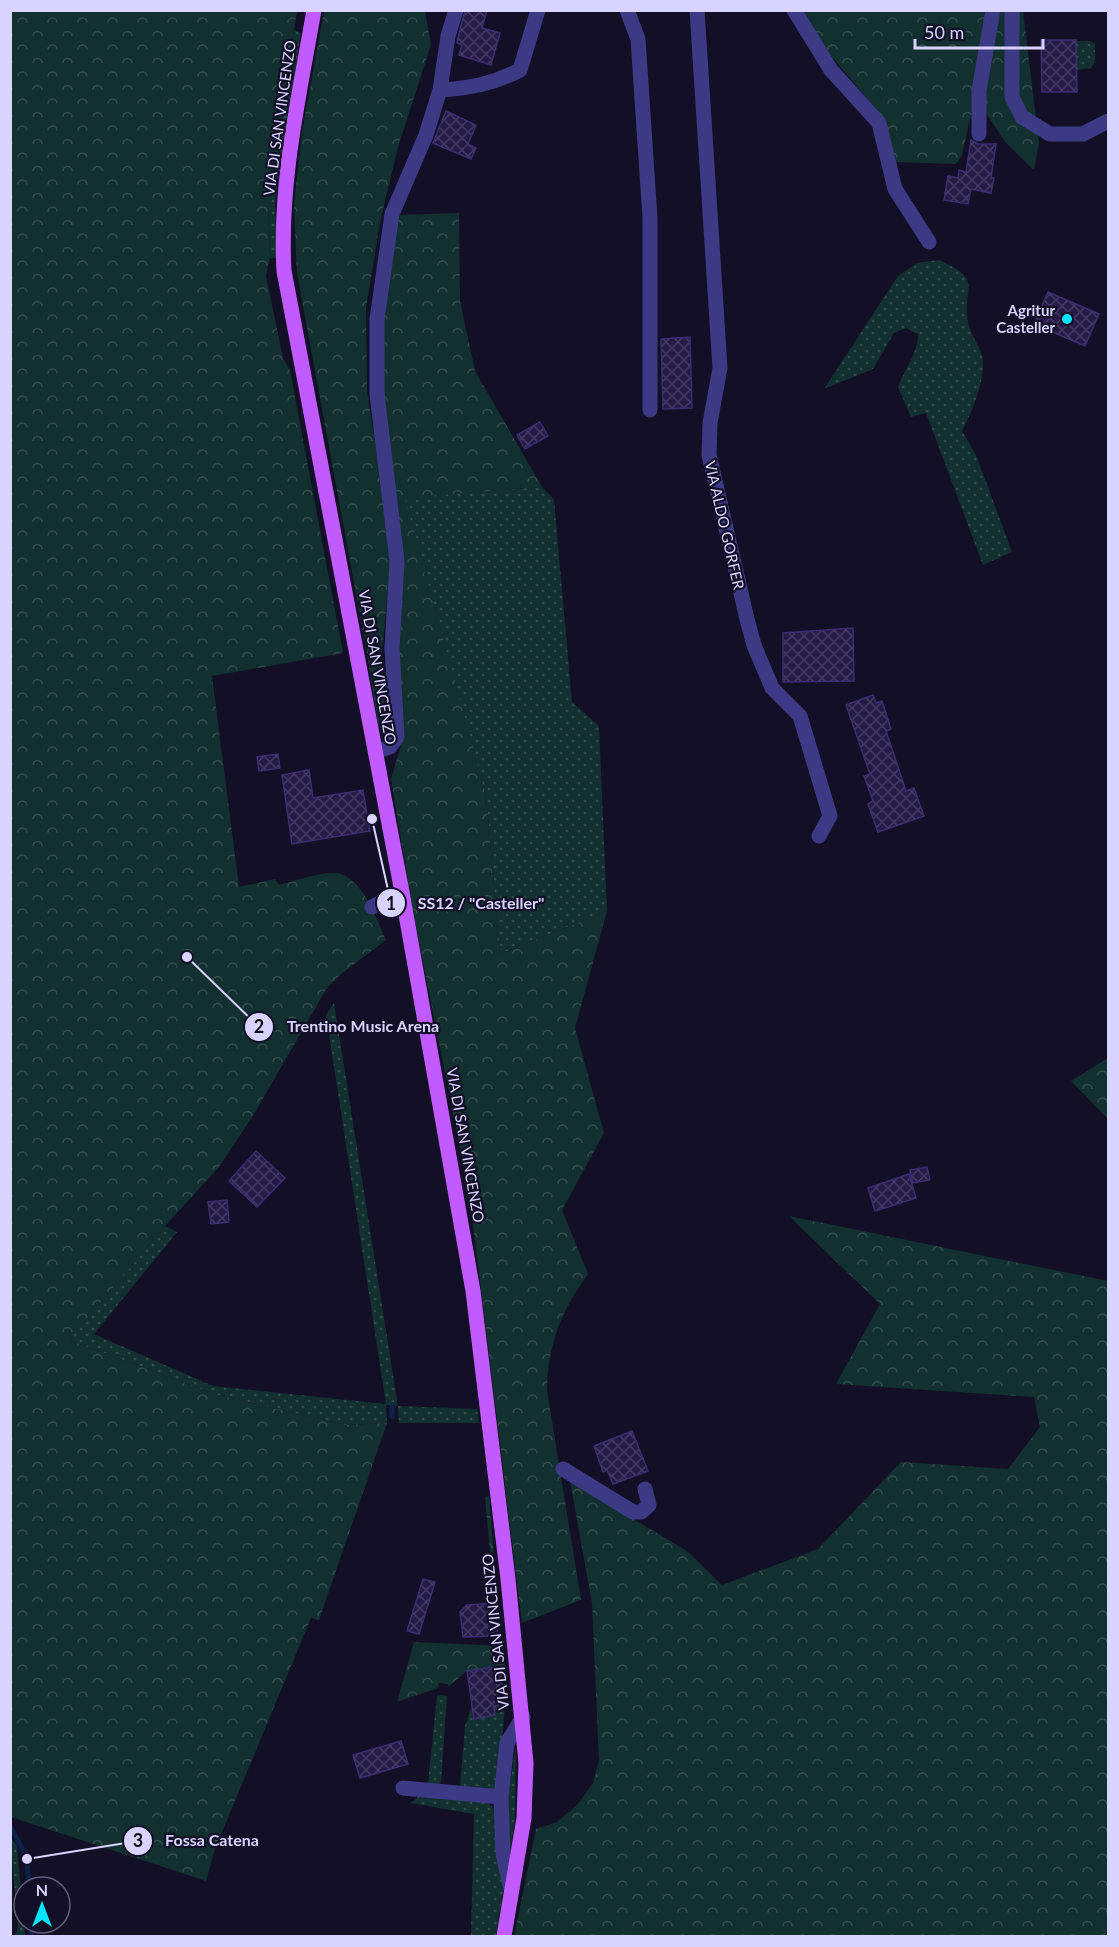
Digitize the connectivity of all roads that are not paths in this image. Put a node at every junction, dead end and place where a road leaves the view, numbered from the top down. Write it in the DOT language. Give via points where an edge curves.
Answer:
graph roads {
  1 [pos="314,10"];
  2 [pos="456,10"];
  3 [pos="538,10"];
  4 [pos="627,10"];
  5 [pos="697,10"];
  6 [pos="794,10"];
  7 [pos="993,10"];
  8 [pos="1012,10"];
  9 [pos="440,90"];
  10 [pos="1108,121"];
  11 [pos="979,134"];
  12 [pos="929,242"];
  13 [pos="650,410"];
  14 [pos="375,752"];
  15 [pos="819,836"];
  16 [pos="402,892"];
  17 [pos="372,907"];
  18 [pos="563,1469"];
  19 [pos="645,1489"];
  20 [pos="523,1717"];
  21 [pos="403,1788"];
  22 [pos="501,1797"];
  23 [pos="511,1889"];
  24 [pos="504,1936"];
  1 -- 14 [label="main road, VIA DI SAN VINCENZO" via="289,151 283,220 284,271"];
  2 -- 9 [label="street"];
  3 -- 9 [label="street" via="520,70 496,82"];
  4 -- 13 [label="street" via="638,39 650,218"];
  5 -- 15 [label="street, VIA ALDO GORFER" via="720,368 710,423 709,455 754,645 772,688 800,716 830,816"];
  6 -- 12 [label="street" via="831,70 879,123 895,189"];
  7 -- 11 [label="street" via="979,91"];
  8 -- 10 [label="street" via="1012,97 1022,117 1050,134 1083,134"];
  9 -- 14 [label="street" via="426,135 392,214 377,319 377,394 397,561 392,648 397,737 390,747"];
  14 -- 16 [label="main road, VIA DI SAN VINCENZO"];
  16 -- 17 [label="street"];
  16 -- 20 [label="main road, VIA DI SAN VINCENZO" via="473,1291"];
  18 -- 19 [label="street" via="633,1512 641,1512 649,1505"];
  20 -- 22 [label="street" via="507,1743"];
  20 -- 23 [label="main road, VIA DI SAN VINCENZO" via="527,1794"];
  21 -- 22 [label="street"];
  22 -- 23 [label="street" via="503,1854"];
  23 -- 24 [label="main road, VIA DI SAN VINCENZO"];
}
